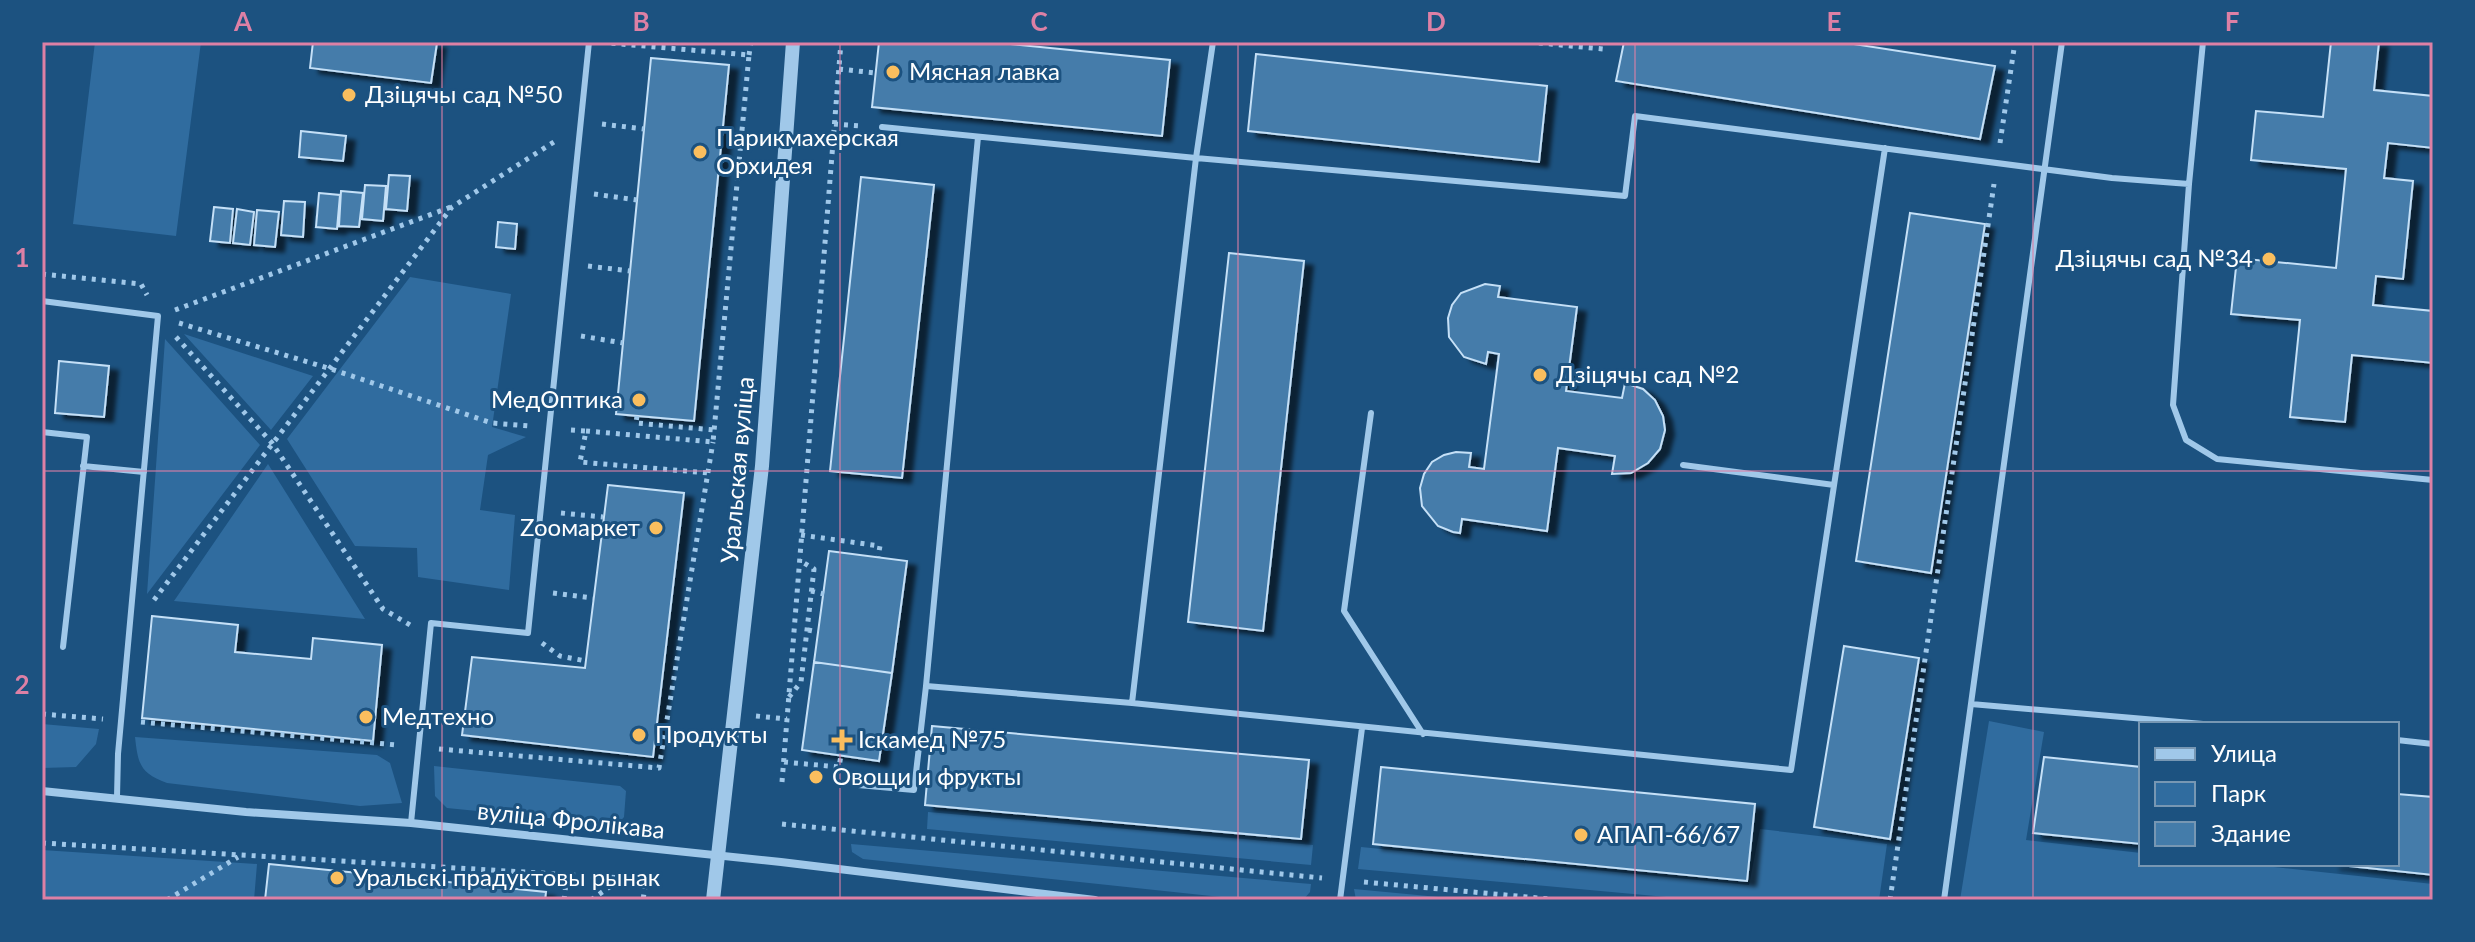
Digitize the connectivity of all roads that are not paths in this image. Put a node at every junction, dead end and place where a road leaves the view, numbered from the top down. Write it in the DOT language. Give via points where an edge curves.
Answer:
graph roads {
  1 [pos="589,42"];
  2 [pos="793,42"];
  3 [pos="1213,42"];
  4 [pos="2062,42"];
  5 [pos="2203,42"];
  6 [pos="882,127"];
  7 [pos="978,137"];
  8 [pos="1885,148"];
  9 [pos="1196,158"];
  10 [pos="2045,168"];
  11 [pos="2189,184"];
  12 [pos="42,301"];
  13 [pos="1371,413"];
  14 [pos="42,432"];
  15 [pos="1683,465"];
  16 [pos="83,466"];
  17 [pos="144,472"];
  18 [pos="2433,480"];
  19 [pos="1834,485"];
  20 [pos="63,647"];
  21 [pos="926,686"];
  22 [pos="1132,703"];
  23 [pos="1971,704"];
  24 [pos="2180,722"];
  25 [pos="1362,728"];
  26 [pos="1423,734"];
  27 [pos="2399,740"];
  28 [pos="2433,744"];
  29 [pos="858,785"];
  30 [pos="42,791"];
  31 [pos="117,797"];
  32 [pos="411,823"];
  33 [pos="718,856"];
  34 [pos="713,900"];
  35 [pos="1095,900"];
  36 [pos="1340,900"];
  37 [pos="1944,900"];
  1 -- 32 [label="lane" via="528,633 431,623"];
  2 -- 33 [label="street, Уральская вуліца" via="762,466"];
  3 -- 9 [label="lane"];
  4 -- 10 [label="lane"];
  5 -- 11 [label="lane"];
  6 -- 7 [label="lane"];
  7 -- 9 [label="lane"];
  7 -- 21 [label="lane"];
  8 -- 9 [label="lane" via="1635,116 1625,196"];
  8 -- 10 [label="lane"];
  8 -- 19 [label="lane"];
  9 -- 22 [label="lane"];
  10 -- 11 [label="lane"];
  10 -- 23 [label="lane"];
  11 -- 18 [label="lane" via="2173,405 2186,440 2217,459"];
  12 -- 17 [label="lane" via="158,316"];
  13 -- 26 [label="lane" via="1344,611"];
  14 -- 16 [label="lane" via="87,437"];
  15 -- 19 [label="lane"];
  16 -- 17 [label="lane"];
  16 -- 20 [label="lane"];
  17 -- 31 [label="lane"];
  19 -- 26 [label="lane" via="1791,770"];
  21 -- 22 [label="lane"];
  21 -- 29 [label="lane" via="914,790"];
  22 -- 25 [label="lane"];
  23 -- 24 [label="lane"];
  23 -- 37 [label="lane"];
  25 -- 26 [label="lane"];
  25 -- 36 [label="lane"];
  27 -- 28 [label="lane"];
  30 -- 31 [label="street, вуліца Фролікава"];
  31 -- 32 [label="street, вуліца Фролікава"];
  32 -- 33 [label="street, вуліца Фролікава"];
  33 -- 34 [label="street, Уральская вуліца"];
  33 -- 35 [label="street, вуліца Фролікава"];
}
